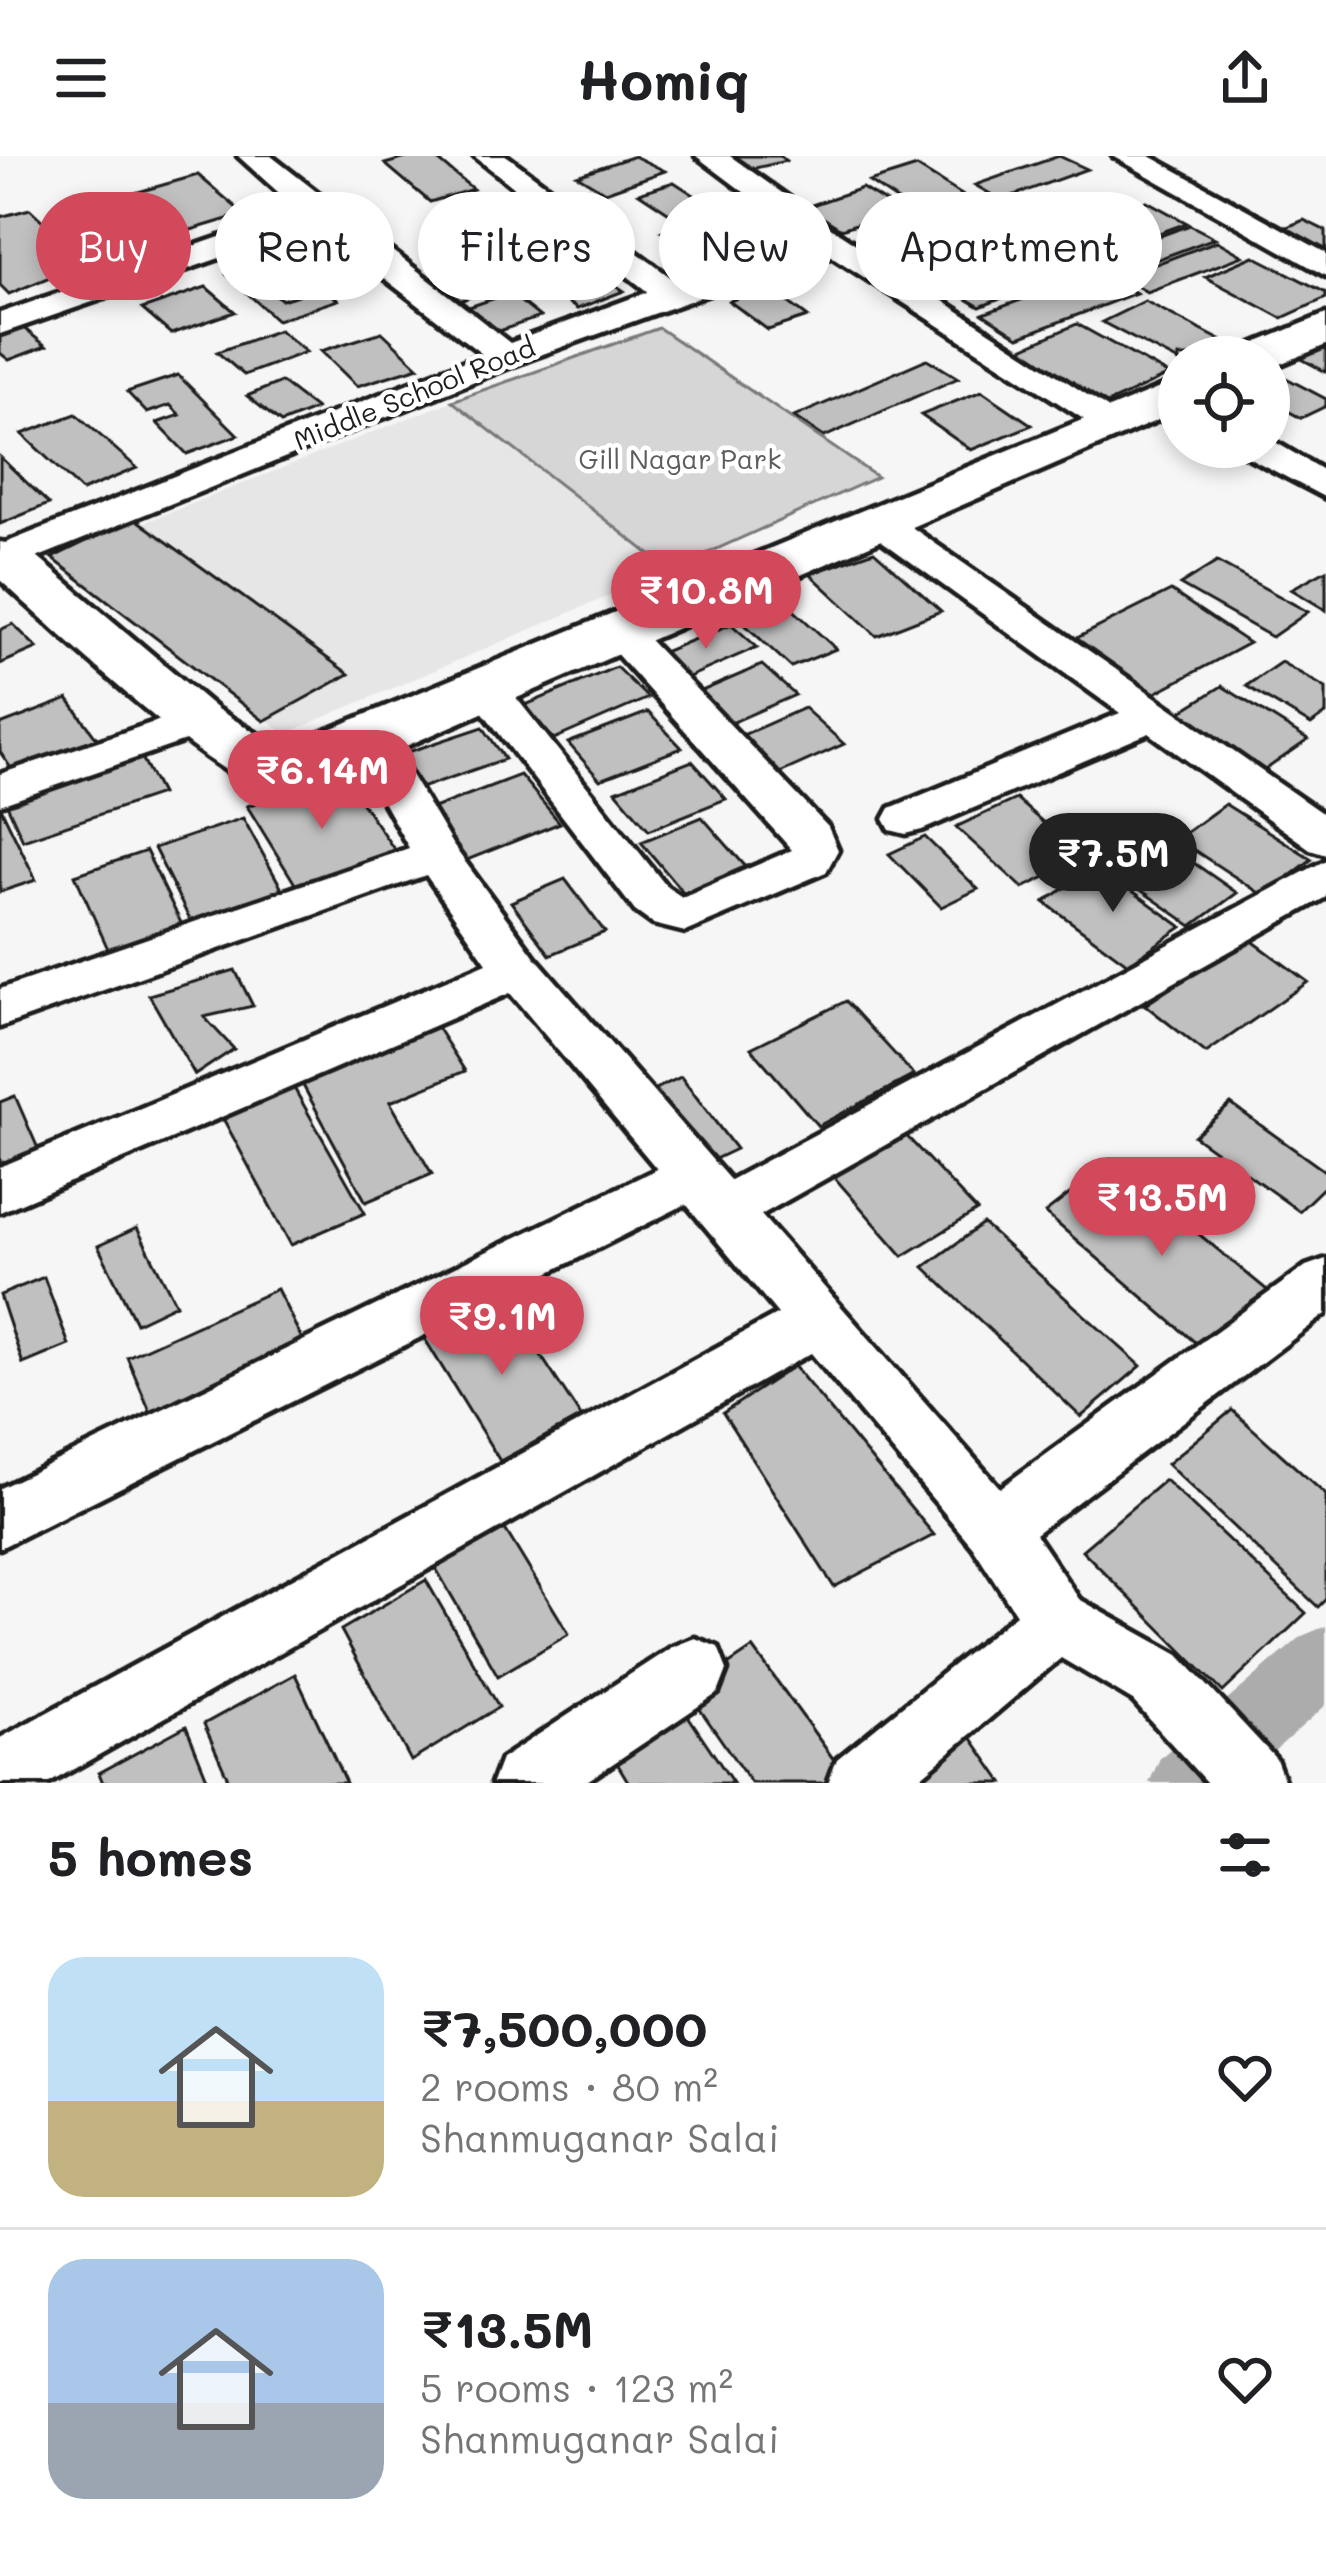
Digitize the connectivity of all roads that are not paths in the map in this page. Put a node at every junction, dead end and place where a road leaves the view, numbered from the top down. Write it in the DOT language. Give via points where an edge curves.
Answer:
graph roads {
  1 [pos="253,156"];
  2 [pos="489,156"];
  3 [pos="711,156"];
  4 [pos="1199,156"];
  5 [pos="1142,163"];
  6 [pos="295,192"];
  7 [pos="761,192"];
  8 [pos="832,243"];
  9 [pos="215,250"];
  10 [pos="1326,266"];
  11 [pos="394,270"];
  12 [pos="659,285"];
  13 [pos="659,297"];
  14 [pos="0,325"];
  15 [pos="1326,328"];
  16 [pos="1290,344"];
  17 [pos="506,356"];
  18 [pos="1158,406"];
  19 [pos="1114,424"];
  20 [pos="1290,466"];
  21 [pos="1326,487"];
  22 [pos="877,520"];
  23 [pos="3,558"];
  24 [pos="619,632"];
  25 [pos="488,688"];
  26 [pos="1153,715"];
  27 [pos="196,722"];
  28 [pos="369,739"];
  29 [pos="0,790"];
  30 [pos="906,818"];
  31 [pos="1326,838"];
  32 [pos="436,855"];
  33 [pos="1326,876"];
  34 [pos="518,970"];
  35 [pos="0,1008"];
  36 [pos="0,1190"];
  37 [pos="711,1191"];
  38 [pos="1326,1283"];
  39 [pos="816,1321"];
  40 [pos="0,1519"];
  41 [pos="995,1527"];
  42 [pos="1057,1622"];
  43 [pos="695,1670"];
  44 [pos="0,1774"];
  45 [pos="525,1783"];
  46 [pos="861,1783"];
  47 [pos="1252,1783"];
  1 -- 6 [label="street"];
  2 -- 12 [label="street"];
  3 -- 7 [label="street"];
  4 -- 5 [label="street"];
  5 -- 10 [label="street"];
  8 -- 19 [label="street"];
  9 -- 14 [label="street"];
  11 -- 17 [label="street"];
  13 -- 17 [label="street, Middle School Road"];
  15 -- 16 [label="street"];
  17 -- 23 [label="street, Middle School Road"];
  18 -- 19 [label="street"];
  19 -- 22 [label="street"];
  20 -- 21 [label="street"];
  22 -- 24 [label="street"];
  22 -- 26 [label="street"];
  23 -- 27 [label="street"];
  24 -- 25 [label="street"];
  24 -- 25 [label="street" via="812,838 810,861 686,915 669,912"];
  25 -- 28 [label="street"];
  26 -- 30 [label="street"];
  26 -- 31 [label="street"];
  27 -- 28 [label="street" via="277,773"];
  27 -- 29 [label="street"];
  28 -- 32 [label="street"];
  32 -- 34 [label="street"];
  32 -- 35 [label="street"];
  33 -- 37 [label="street"];
  34 -- 36 [label="street"];
  34 -- 37 [label="street"];
  37 -- 39 [label="street"];
  37 -- 40 [label="street"];
  38 -- 41 [label="street"];
  39 -- 41 [label="street"];
  39 -- 44 [label="street"];
  41 -- 42 [label="street"];
  42 -- 46 [label="street"];
  42 -- 47 [label="street" via="1156,1678"];
  43 -- 45 [label="street"];
}
